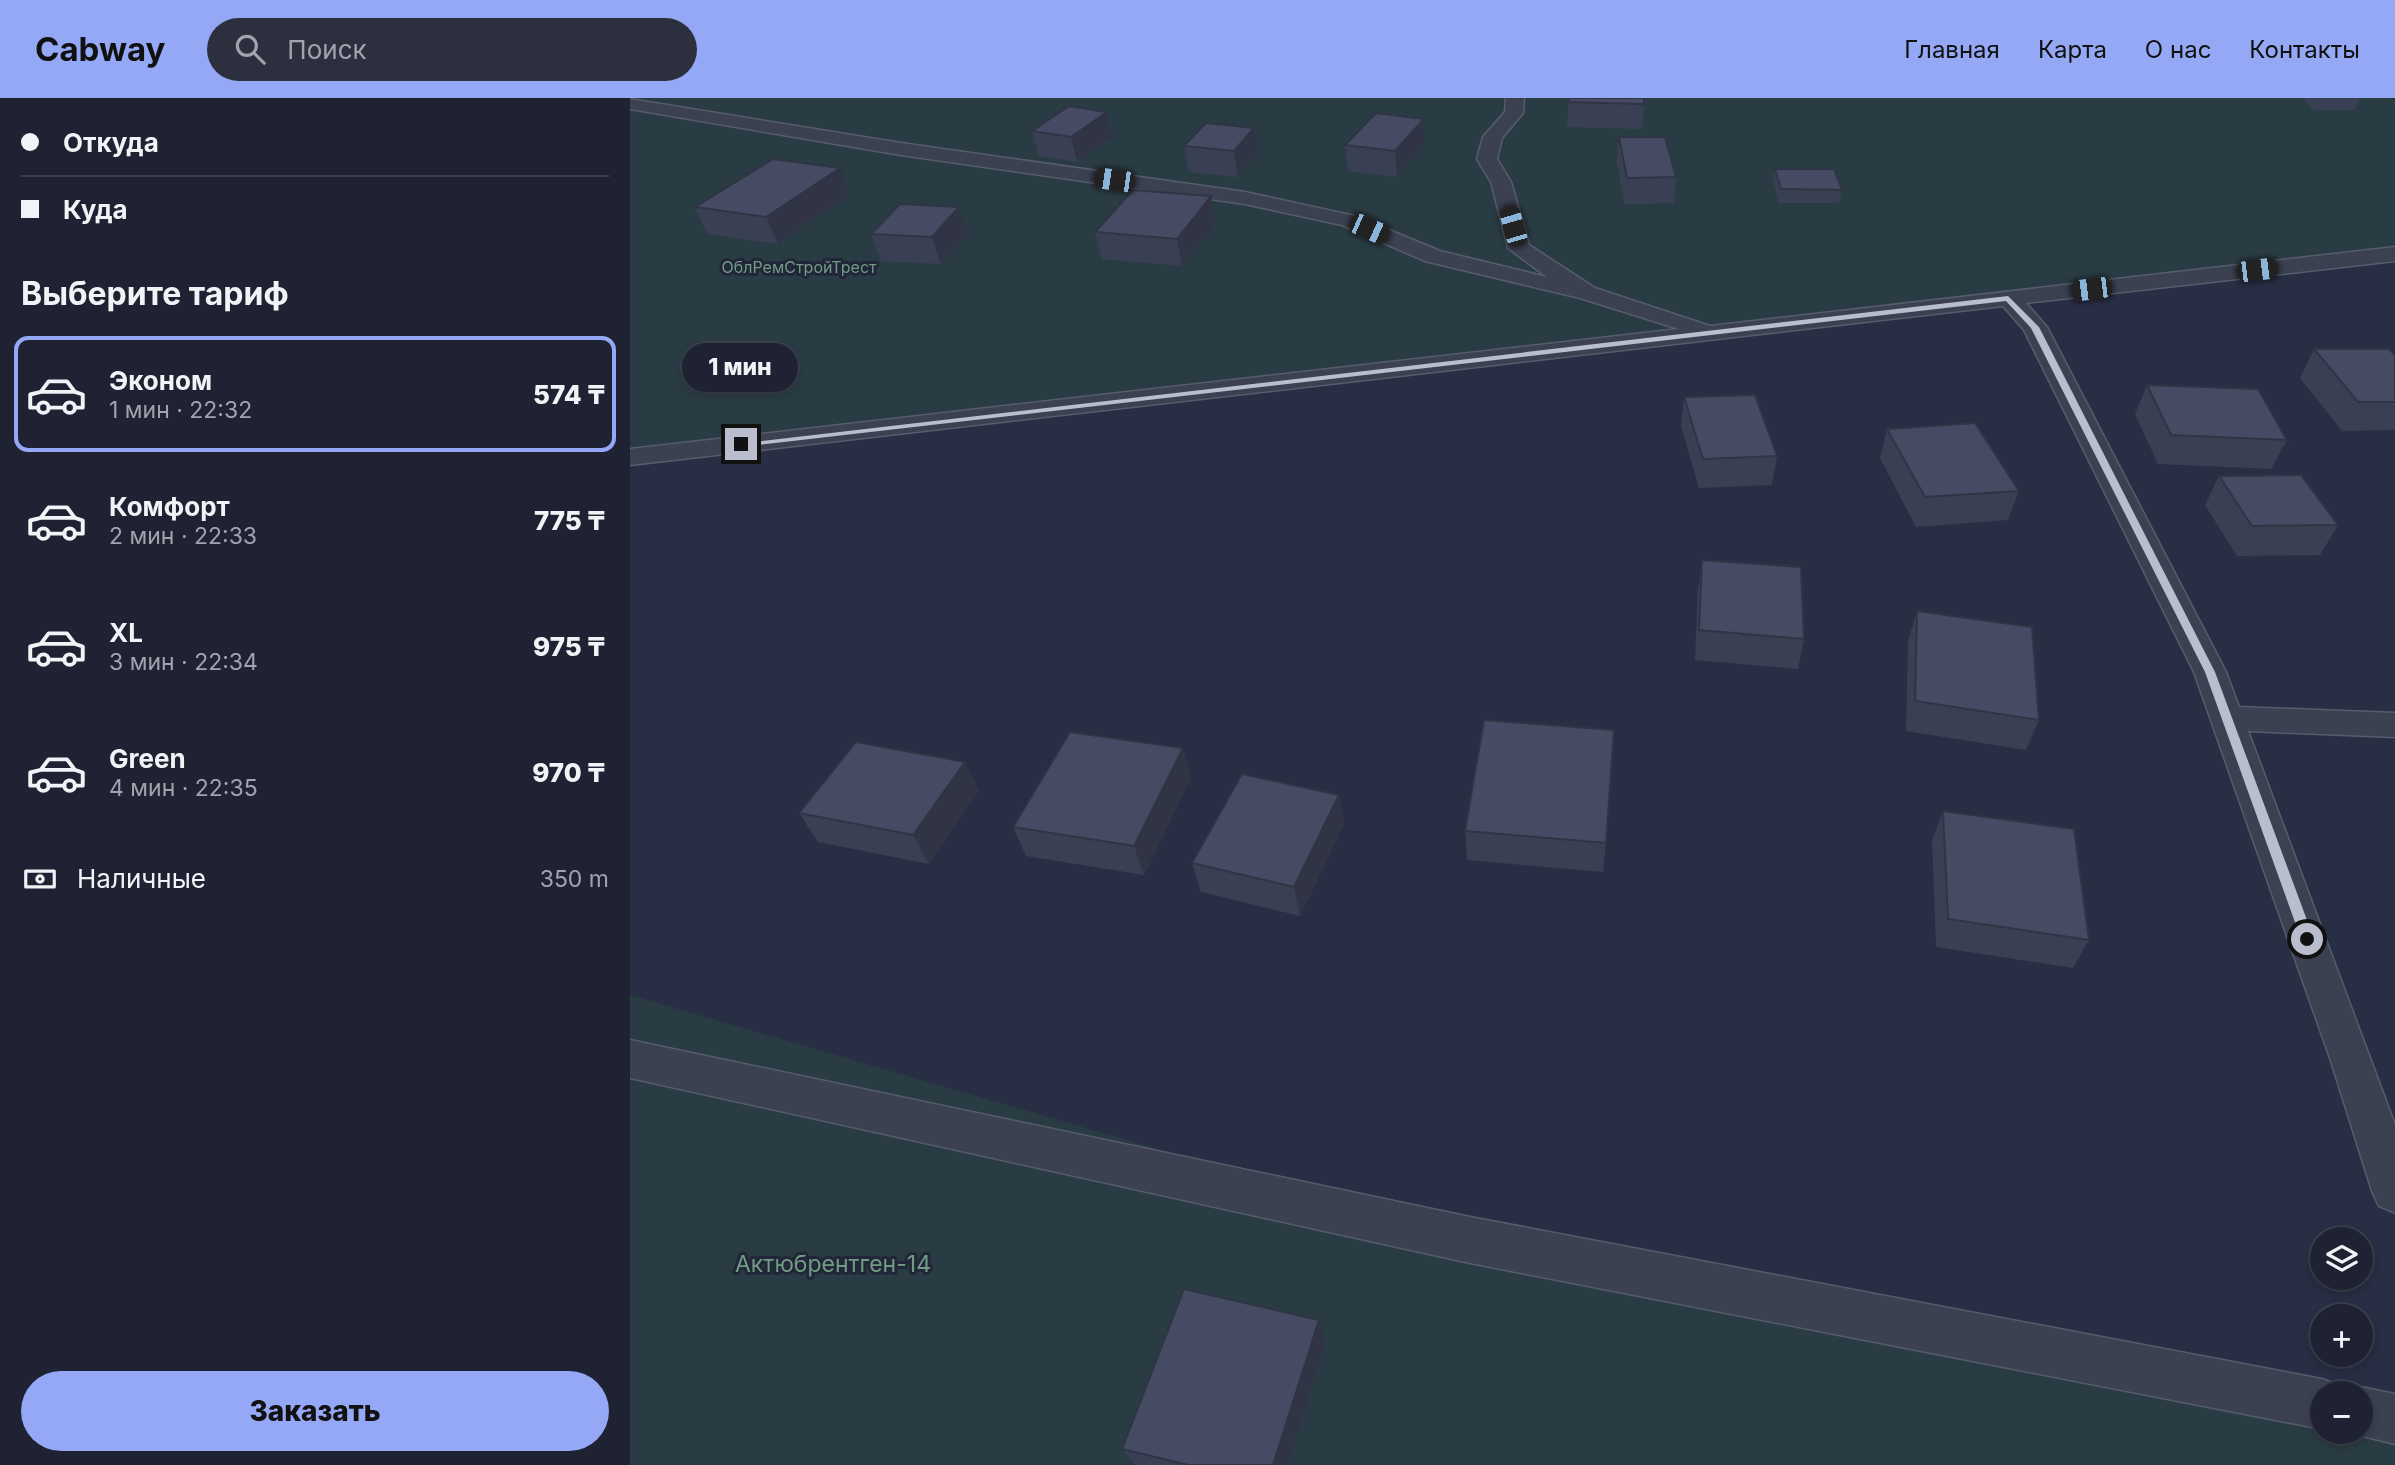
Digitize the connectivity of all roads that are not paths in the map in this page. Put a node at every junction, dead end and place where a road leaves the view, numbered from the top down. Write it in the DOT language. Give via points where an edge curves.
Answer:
graph roads {
  1 [pos="1515,98"];
  2 [pos="630,104"];
  3 [pos="2395,254"];
  4 [pos="1587,292"];
  5 [pos="2008,298"];
  6 [pos="1714,332"];
  7 [pos="630,457"];
  8 [pos="2227,718"];
  9 [pos="2395,725"];
  10 [pos="630,1059"];
  11 [pos="2395,1191"];
  12 [pos="2310,1403"];
  13 [pos="2373,1414"];
  14 [pos="2395,1419"];
  1 -- 4 [label="lane" via="1514,113 1493,137 1487,159 1501,183 1519,248"];
  2 -- 4 [label="lane" via="901,149 1245,198 1348,219 1433,256"];
  3 -- 5 [label="lane"];
  4 -- 6 [label="lane"];
  5 -- 6 [label="lane"];
  5 -- 8 [label="lane" via="2035,327 2210,672"];
  6 -- 7 [label="lane"];
  8 -- 9 [label="lane"];
  8 -- 11 [label="lane"];
  10 -- 12 [label="lane" via="1470,1240"];
  13 -- 14 [label="lane"];
}
